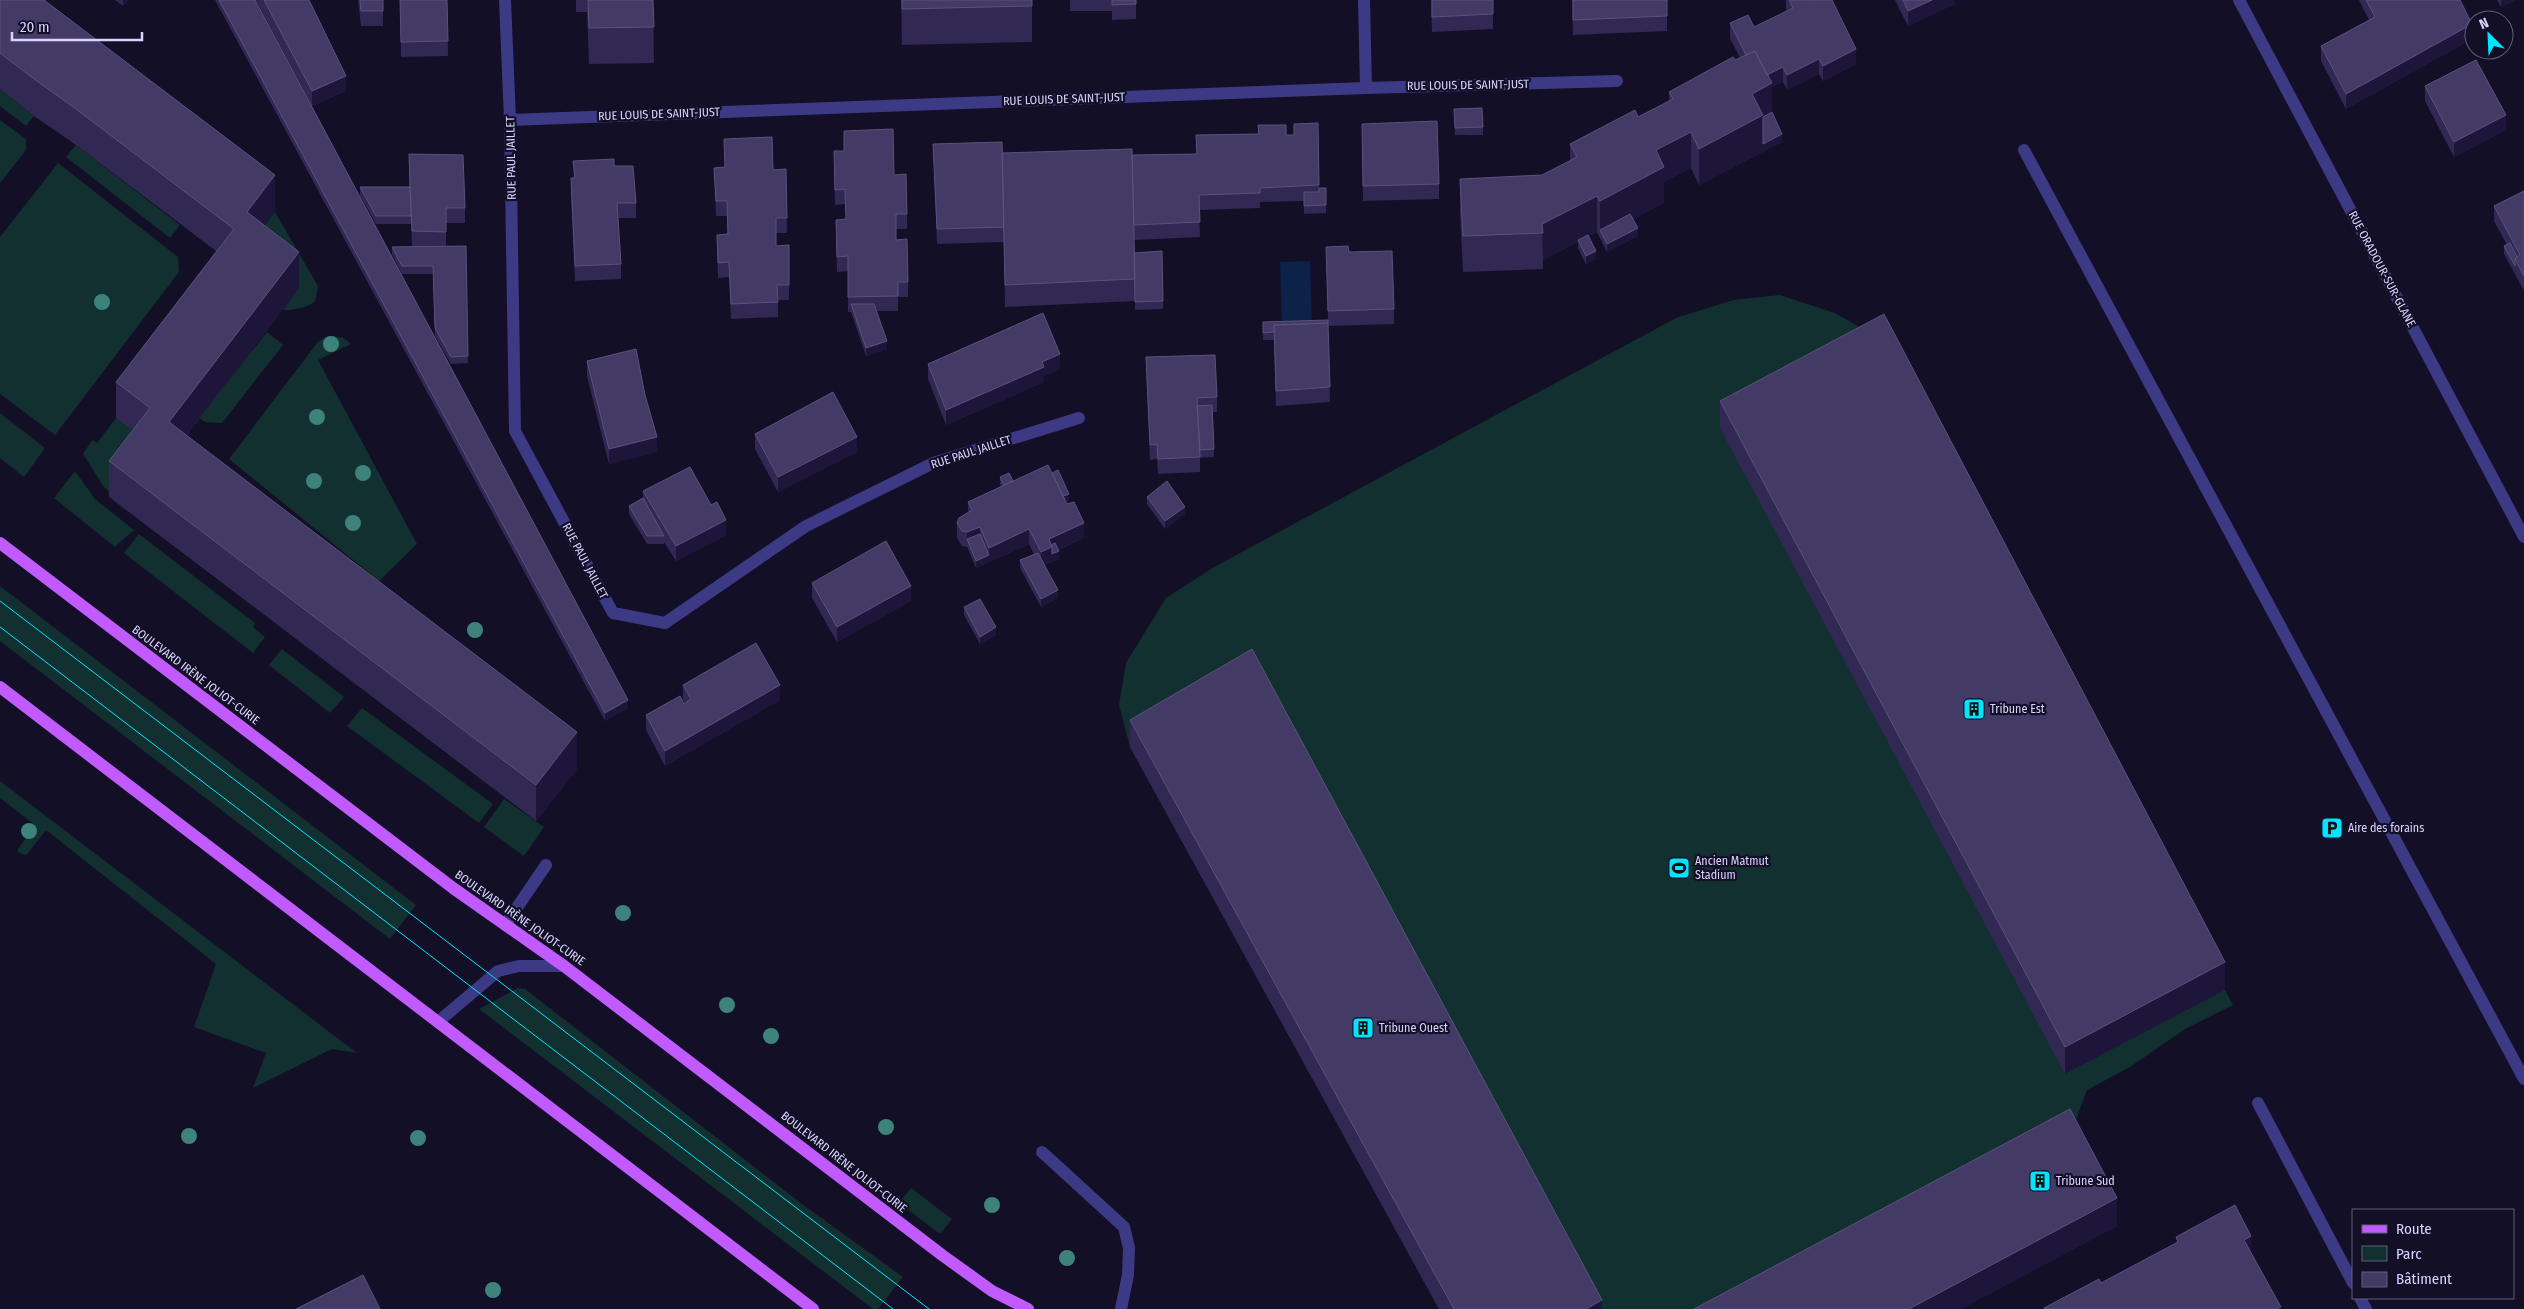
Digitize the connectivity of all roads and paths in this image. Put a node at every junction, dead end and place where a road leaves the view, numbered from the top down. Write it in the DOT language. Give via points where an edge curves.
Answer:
graph roads {
  1 [pos="505,0"];
  2 [pos="1364,0"];
  3 [pos="2239,0"];
  4 [pos="1617,81"];
  5 [pos="1366,88"];
  6 [pos="510,120"];
  7 [pos="2024,150"];
  8 [pos="1079,418"];
  9 [pos="2524,537"];
  10 [pos="0,543"];
  11 [pos="0,687"];
  12 [pos="546,865"];
  13 [pos="505,925"];
  14 [pos="564,966"];
  15 [pos="439,1021"];
  16 [pos="2524,1080"];
  17 [pos="2258,1103"];
  18 [pos="1042,1152"];
  19 [pos="2352,1281"];
  20 [pos="813,1309"];
  21 [pos="1028,1309"];
  22 [pos="1121,1309"];
  1 -- 6 [label="street, RUE PAUL JAILLET"];
  2 -- 5 [label="street"];
  3 -- 9 [label="street, RUE ORADOUR-SUR-GLANE"];
  4 -- 5 [label="street, RUE LOUIS DE SAINT-JUST"];
  5 -- 6 [label="street, RUE LOUIS DE SAINT-JUST"];
  6 -- 8 [label="street, RUE PAUL JAILLET" via="515,431 613,613 665,624 806,526 933,463"];
  7 -- 16 [label="street"];
  10 -- 13 [label="main road, BOULEVARD IRÈNE JOLIOT-CURIE"];
  11 -- 15 [label="main road"];
  12 -- 13 [label="street"];
  13 -- 14 [label="main road, BOULEVARD IRÈNE JOLIOT-CURIE"];
  14 -- 15 [label="street" via="518,966 498,971"];
  14 -- 21 [label="main road, BOULEVARD IRÈNE JOLIOT-CURIE" via="992,1292"];
  15 -- 20 [label="main road"];
  17 -- 19 [label="street"];
  18 -- 22 [label="street" via="1124,1227 1129,1248 1128,1275"];
}
